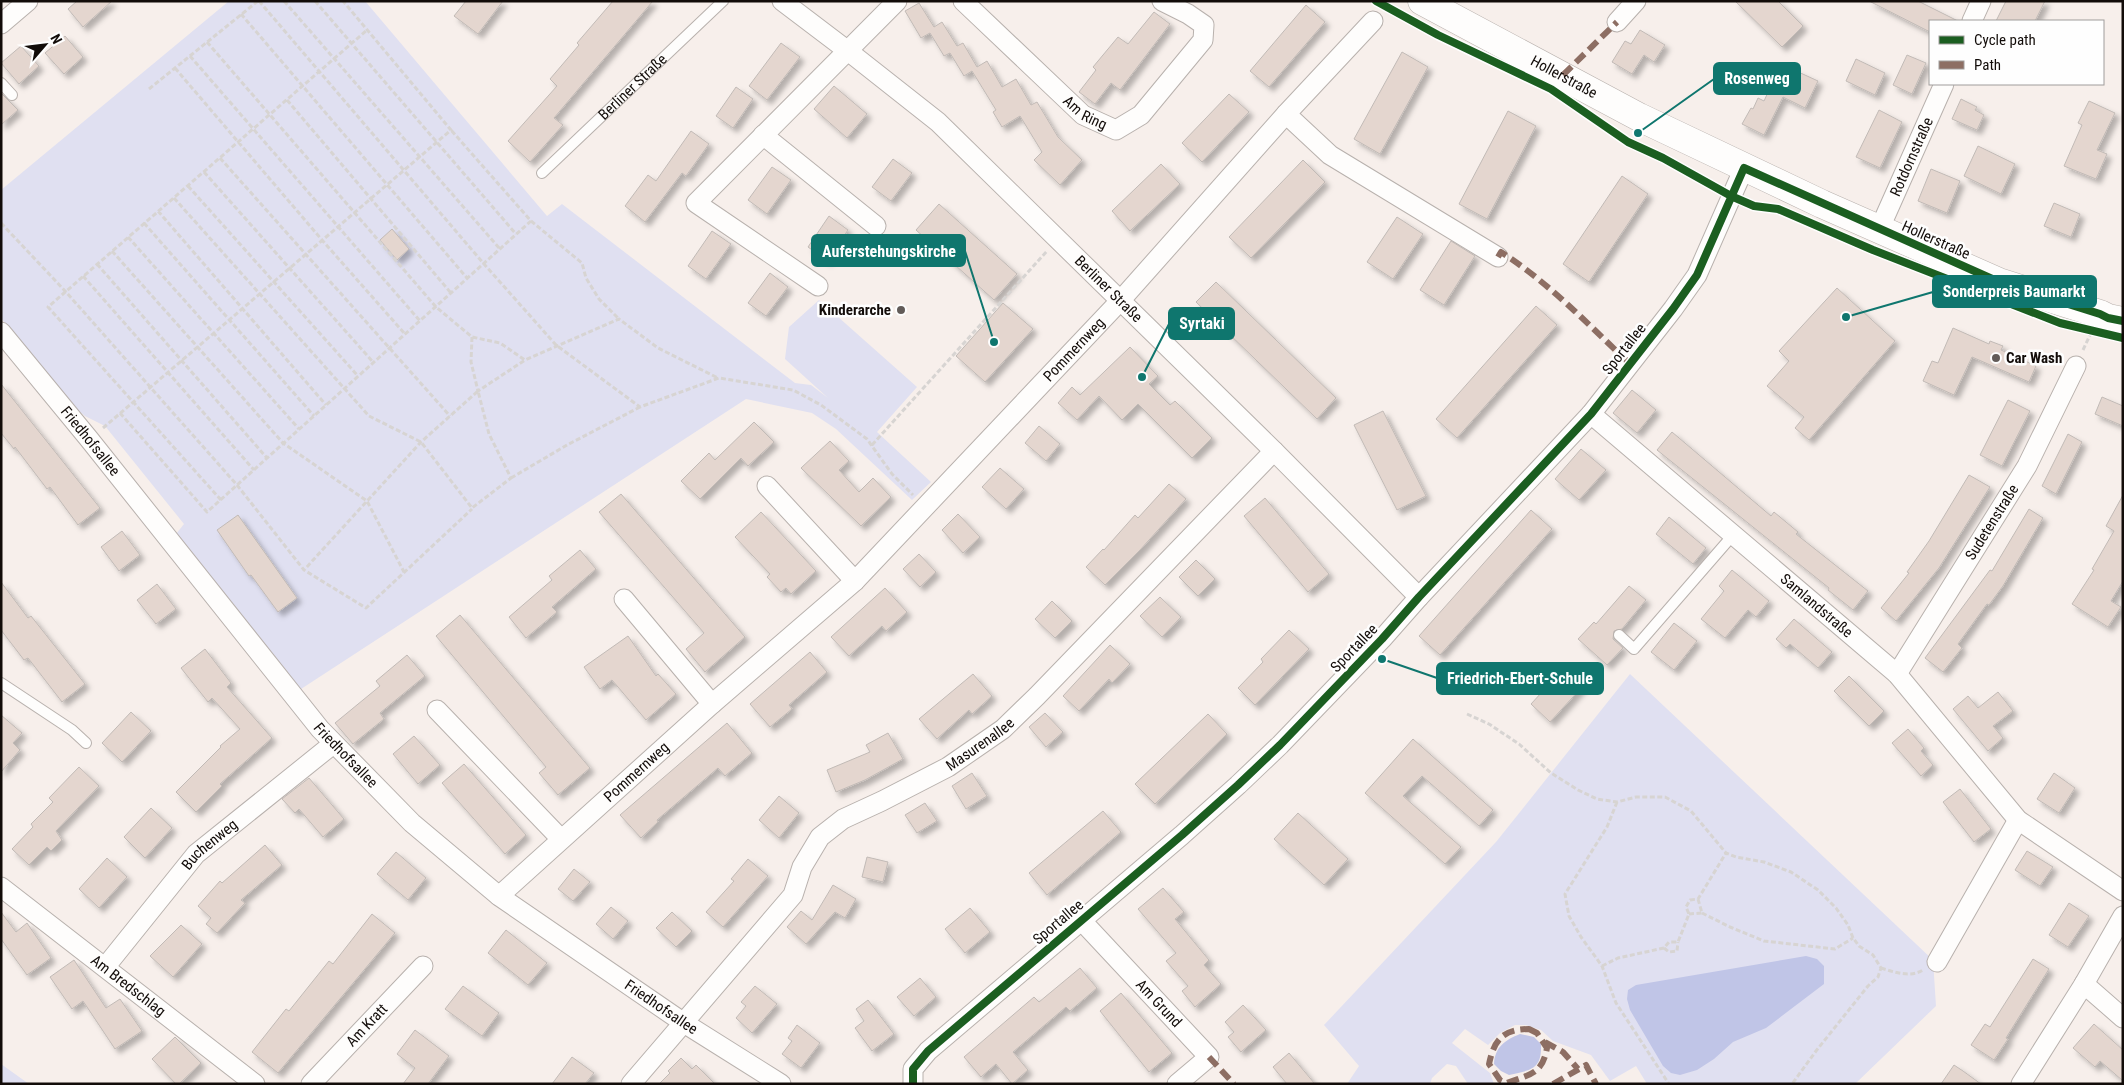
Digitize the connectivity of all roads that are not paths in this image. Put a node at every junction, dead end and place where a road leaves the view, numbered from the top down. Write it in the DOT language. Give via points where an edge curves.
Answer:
graph roads {
  1 [pos="28,1"];
  2 [pos="723,1"];
  3 [pos="782,1"];
  4 [pos="897,1"];
  5 [pos="963,1"];
  6 [pos="1162,1"];
  7 [pos="1422,1"];
  8 [pos="1636,1"];
  9 [pos="1981,1"];
  10 [pos="1972,20"];
  11 [pos="1373,21"];
  12 [pos="1617,22"];
  13 [pos="1,24"];
  14 [pos="848,51"];
  15 [pos="1,83"];
  16 [pos="1944,85"];
  17 [pos="12,95"];
  18 [pos="1286,114"];
  19 [pos="763,135"];
  20 [pos="1744,168"];
  21 [pos="542,173"];
  22 [pos="876,226"];
  23 [pos="1879,230"];
  24 [pos="1498,257"];
  25 [pos="818,286"];
  26 [pos="1120,301"];
  27 [pos="2111,318"];
  28 [pos="1,332"];
  29 [pos="2076,366"];
  30 [pos="1591,414"];
  31 [pos="1274,451"];
  32 [pos="767,486"];
  33 [pos="1733,535"];
  34 [pos="855,581"];
  35 [pos="1419,597"];
  36 [pos="624,599"];
  37 [pos="1619,635"];
  38 [pos="1897,674"];
  39 [pos="1,683"];
  40 [pos="712,704"];
  41 [pos="438,710"];
  42 [pos="86,743"];
  43 [pos="333,744"];
  44 [pos="2018,820"];
  45 [pos="561,839"];
  46 [pos="1,887"];
  47 [pos="2123,891"];
  48 [pos="499,896"];
  49 [pos="2123,916"];
  50 [pos="1081,920"];
  51 [pos="1937,962"];
  52 [pos="106,966"];
  53 [pos="423,966"];
  54 [pos="2084,984"];
  55 [pos="2123,1018"];
  56 [pos="684,1022"];
  57 [pos="255,1084"];
  58 [pos="312,1084"];
  59 [pos="631,1084"];
  60 [pos="781,1084"];
  61 [pos="913,1084"];
  62 [pos="1177,1084"];
  63 [pos="2020,1084"];
  1 -- 13 [label="street"];
  2 -- 21 [label="lane, Berliner Straße"];
  3 -- 14 [label="street, Berliner Straße"];
  4 -- 14 [label="street"];
  5 -- 6 [label="street, Am Ring" via="1083,115 1116,130 1141,116 1203,40 1204,25"];
  7 -- 20 [label="main road, Hollerstraße" via="1640,117"];
  8 -- 12 [label="street"];
  9 -- 10 [label="street"];
  11 -- 18 [label="street, Pommernweg"];
  14 -- 19 [label="street"];
  14 -- 26 [label="street, Berliner Straße" via="938,122"];
  15 -- 17 [label="lane"];
  16 -- 23 [label="street, Rotdornstraße"];
  18 -- 24 [label="street" via="1330,155"];
  18 -- 26 [label="street, Pommernweg"];
  19 -- 22 [label="street"];
  19 -- 25 [label="street" via="696,203"];
  20 -- 23 [label="main road, Hollerstraße"];
  20 -- 30 [label="street, Sportallee" via="1697,275"];
  23 -- 27 [label="main road, Hollerstraße" via="1999,282"];
  26 -- 31 [label="street, Berliner Straße"];
  26 -- 34 [label="street, Pommernweg"];
  28 -- 43 [label="street, Friedhofsallee"];
  29 -- 38 [label="street, Sudetenstraße" via="2027,466"];
  30 -- 33 [label="street, Samlandstraße"];
  30 -- 35 [label="street, Sportallee"];
  31 -- 35 [label="street, Berliner Straße"];
  31 -- 56 [label="street, Masurenallee" via="1003,729 948,767 843,819 820,837 802,867 793,895"];
  32 -- 34 [label="street"];
  33 -- 37 [label="lane" via="1634,649"];
  33 -- 38 [label="street, Samlandstraße"];
  34 -- 40 [label="street, Pommernweg"];
  35 -- 50 [label="street, Sportallee" via="1280,745 1182,835"];
  36 -- 40 [label="street"];
  38 -- 44 [label="street, Samlandstraße"];
  39 -- 42 [label="lane"];
  40 -- 45 [label="street, Pommernweg"];
  41 -- 45 [label="street"];
  43 -- 48 [label="street, Friedhofsallee" via="412,823"];
  43 -- 52 [label="street, Buchenweg" via="196,854"];
  44 -- 47 [label="street, Samlandstraße"];
  44 -- 51 [label="street"];
  45 -- 48 [label="street, Pommernweg"];
  46 -- 52 [label="street, Am Bredschlag"];
  48 -- 56 [label="street, Friedhofsallee"];
  49 -- 54 [label="street"];
  50 -- 61 [label="street, Sportallee" via="928,1051 914,1069"];
  50 -- 62 [label="street, Am Grund" via="1209,1057"];
  52 -- 57 [label="street, Am Bredschlag"];
  53 -- 58 [label="street, Am Kratt"];
  54 -- 55 [label="street"];
  54 -- 63 [label="street"];
  56 -- 59 [label="street"];
  56 -- 60 [label="street, Friedhofsallee"];
}
